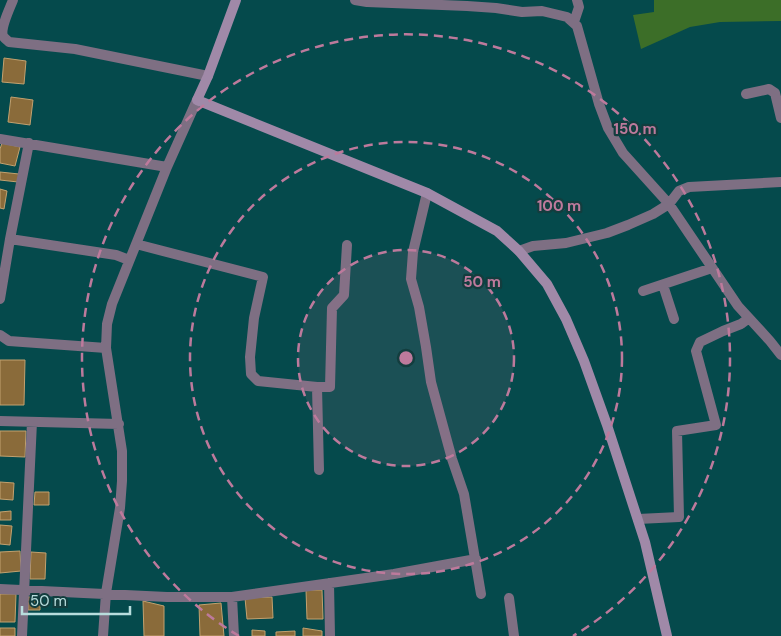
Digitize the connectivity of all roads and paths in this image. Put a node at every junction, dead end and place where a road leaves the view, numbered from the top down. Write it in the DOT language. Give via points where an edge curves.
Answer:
graph roads {
  1 [pos="13,0"];
  2 [pos="236,0"];
  3 [pos="354,0"];
  4 [pos="577,0"];
  5 [pos="574,22"];
  6 [pos="2,38"];
  7 [pos="208,76"];
  8 [pos="746,94"];
  9 [pos="198,100"];
  10 [pos="781,118"];
  11 [pos="0,139"];
  12 [pos="29,143"];
  13 [pos="167,167"];
  14 [pos="781,182"];
  15 [pos="427,193"];
  16 [pos="669,204"];
  17 [pos="10,239"];
  18 [pos="136,244"];
  19 [pos="347,245"];
  20 [pos="519,251"];
  21 [pos="129,260"];
  22 [pos="712,268"];
  23 [pos="663,285"];
  24 [pos="643,292"];
  25 [pos="0,299"];
  26 [pos="749,318"];
  27 [pos="674,319"];
  28 [pos="0,335"];
  29 [pos="106,348"];
  30 [pos="781,355"];
  31 [pos="317,387"];
  32 [pos="0,421"];
  33 [pos="32,422"];
  34 [pos="119,424"];
  35 [pos="319,470"];
  36 [pos="638,519"];
  37 [pos="476,559"];
  38 [pos="329,583"];
  39 [pos="0,589"];
  40 [pos="24,590"];
  41 [pos="106,593"];
  42 [pos="481,594"];
  43 [pos="232,597"];
  44 [pos="509,598"];
  45 [pos="22,636"];
  46 [pos="103,636"];
  47 [pos="234,636"];
  48 [pos="330,636"];
  49 [pos="514,636"];
  50 [pos="667,636"];
  1 -- 6 [label="street" via="3,23"];
  2 -- 7 [label="street"];
  3 -- 5 [label="street" via="542,11"];
  4 -- 5 [label="street"];
  5 -- 16 [label="street" via="608,128 623,153"];
  6 -- 7 [label="street"];
  7 -- 9 [label="street"];
  8 -- 10 [label="street" via="769,89 775,93"];
  9 -- 13 [label="street"];
  9 -- 15 [label="street"];
  11 -- 12 [label="street"];
  12 -- 13 [label="street"];
  12 -- 17 [label="street"];
  13 -- 18 [label="street"];
  14 -- 16 [label="street" via="689,187 679,191"];
  15 -- 20 [label="street" via="497,231"];
  15 -- 37 [label="street" via="413,252 411,279 419,307 430,382 464,494"];
  16 -- 20 [label="street" via="607,233"];
  16 -- 22 [label="street"];
  17 -- 21 [label="street" via="116,255"];
  17 -- 25 [label="street"];
  18 -- 21 [label="street"];
  18 -- 31 [label="street" via="263,277 254,318 251,374 258,381"];
  19 -- 31 [label="street" via="344,295 332,308 330,387"];
  20 -- 36 [label="street" via="547,284 566,319 604,416"];
  21 -- 29 [label="street" via="112,304"];
  22 -- 23 [label="street"];
  22 -- 26 [label="street"];
  23 -- 24 [label="street"];
  23 -- 27 [label="street"];
  26 -- 30 [label="street"];
  26 -- 36 [label="street" via="700,342 696,351 716,425 677,431 679,518"];
  28 -- 29 [label="street" via="9,341"];
  29 -- 34 [label="street"];
  31 -- 35 [label="street"];
  32 -- 33 [label="street"];
  33 -- 34 [label="street"];
  33 -- 40 [label="street"];
  34 -- 41 [label="street" via="122,451 120,508"];
  36 -- 50 [label="street"];
  37 -- 38 [label="street"];
  37 -- 42 [label="street"];
  38 -- 43 [label="street"];
  38 -- 48 [label="street"];
  39 -- 40 [label="street"];
  40 -- 41 [label="street"];
  40 -- 45 [label="street"];
  41 -- 43 [label="street"];
  41 -- 46 [label="street"];
  43 -- 47 [label="street"];
  44 -- 49 [label="street"];
}
